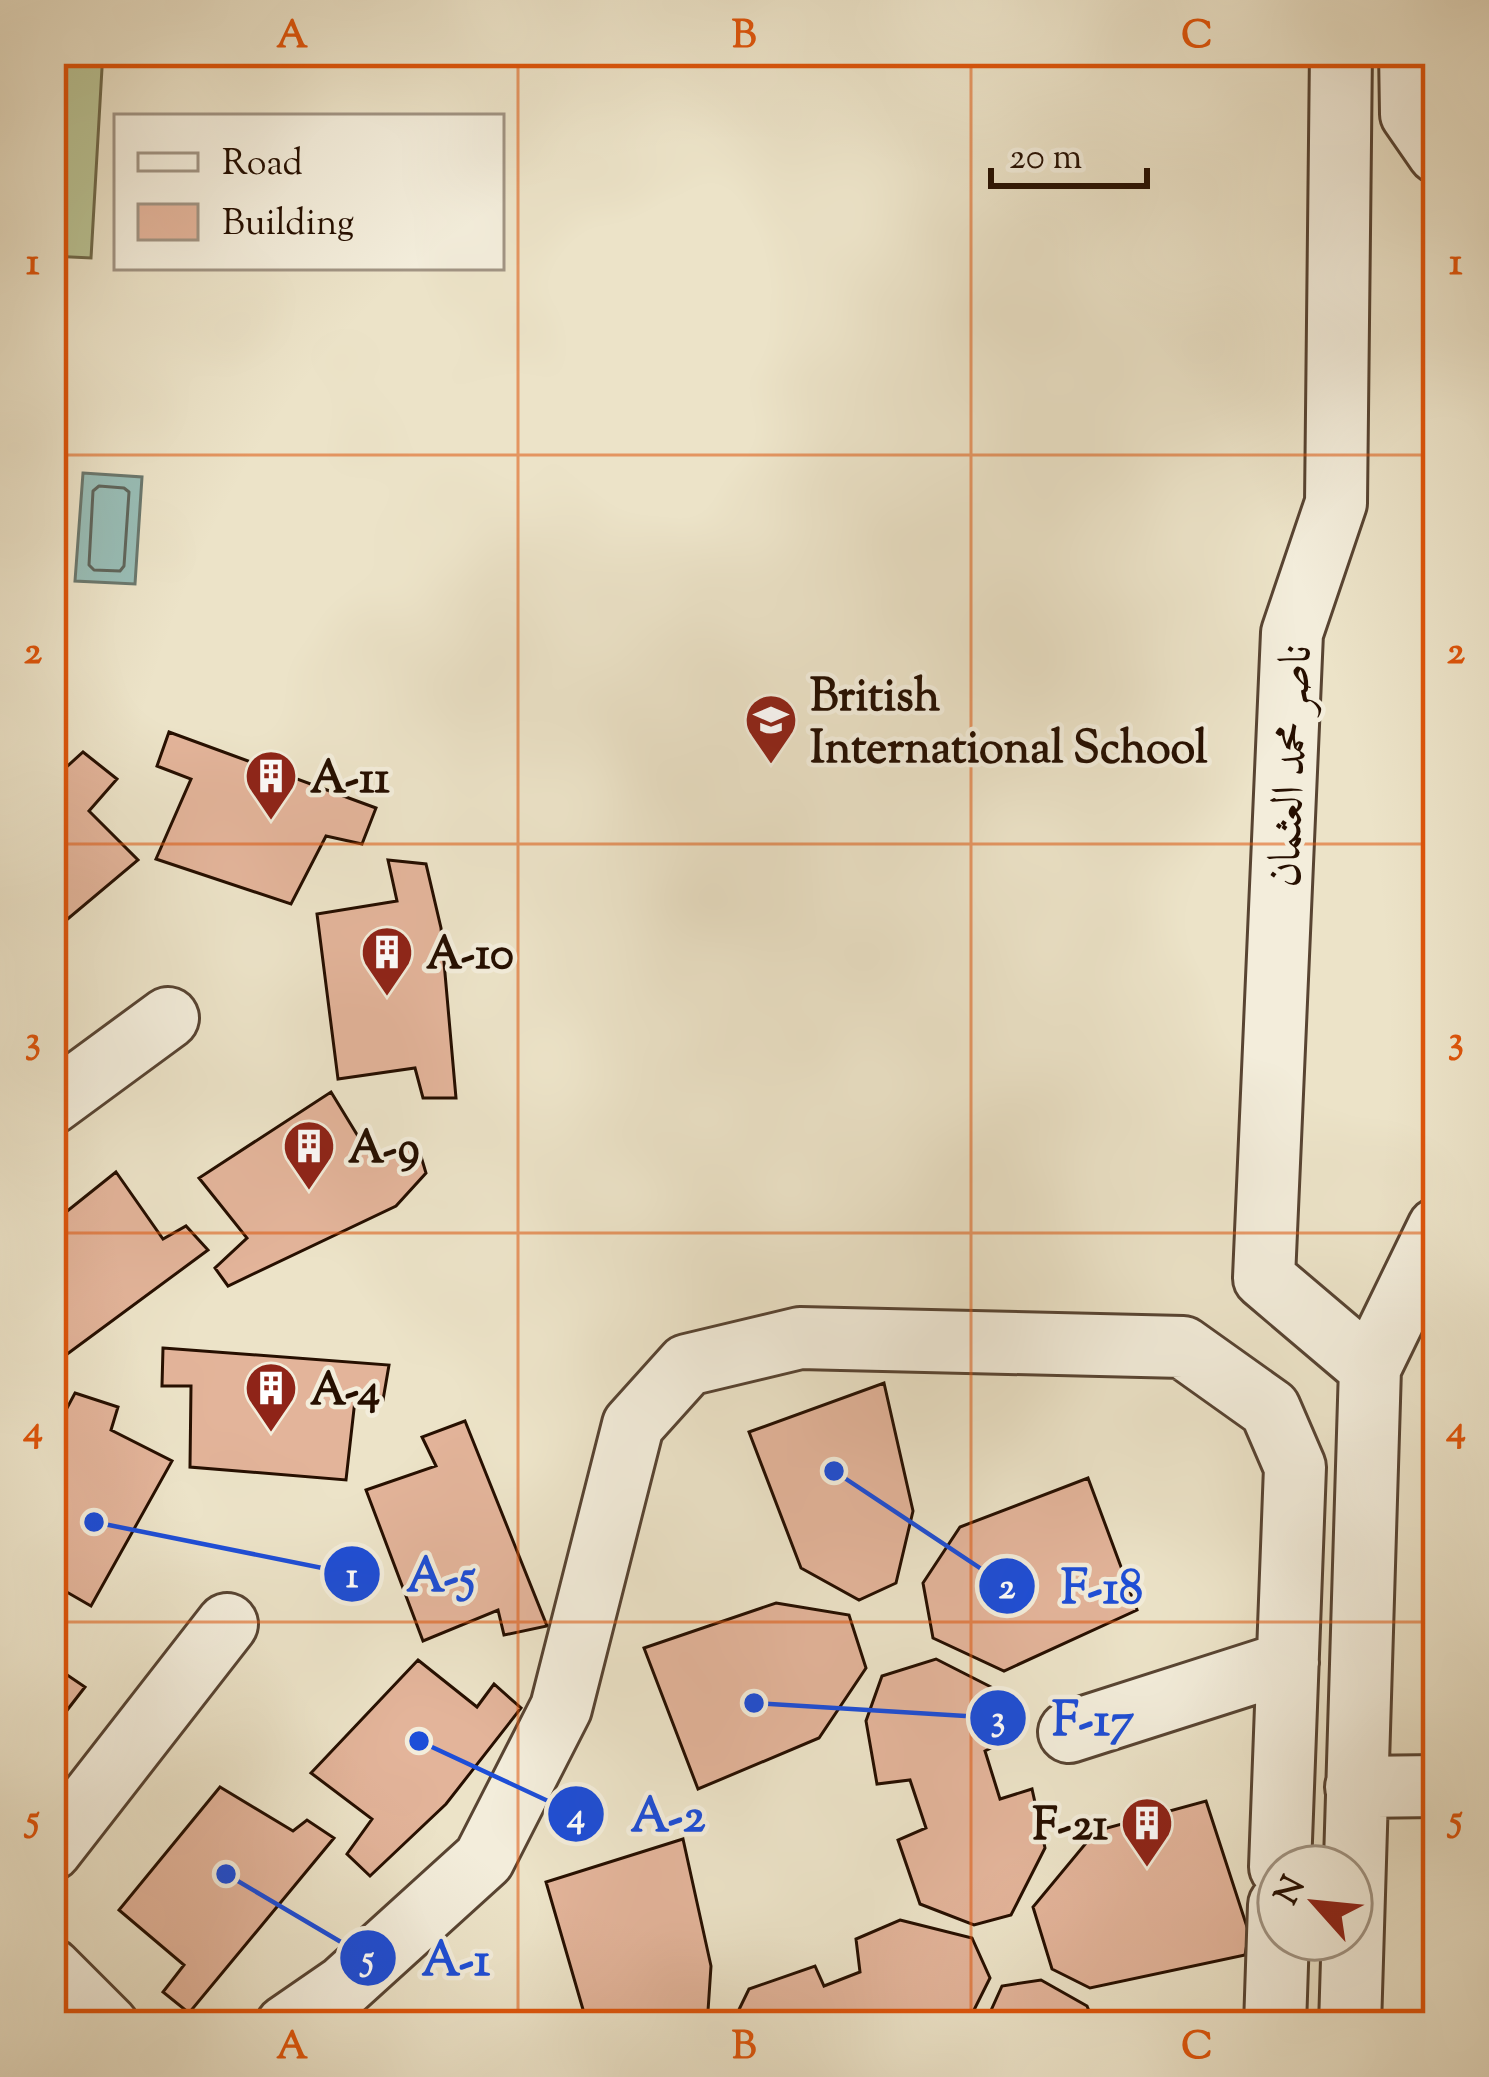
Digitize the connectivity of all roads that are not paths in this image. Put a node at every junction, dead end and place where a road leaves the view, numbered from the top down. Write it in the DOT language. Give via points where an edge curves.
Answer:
graph roads {
  1 [pos="1341,51"];
  2 [pos="1410,51"];
  3 [pos="1438,152"];
  4 [pos="168,1018"];
  5 [pos="51,1104"];
  6 [pos="1438,1228"];
  7 [pos="1370,1368"];
  8 [pos="227,1624"];
  9 [pos="1288,1662"];
  10 [pos="1070,1732"];
  11 [pos="1438,1786"];
  12 [pos="1356,1787"];
  13 [pos="1281,1843"];
  14 [pos="51,1850"];
  15 [pos="1277,1963"];
  16 [pos="51,1969"];
  17 [pos="108,2026"];
  18 [pos="286,2026"];
  19 [pos="1275,2026"];
  20 [pos="1351,2026"];
  1 -- 7 [label="street, ناصر محمد العثمان" via="1336,503 1292,633 1264,1278"];
  2 -- 3 [label="street" via="1411,114"];
  4 -- 5 [label="street"];
  6 -- 7 [label="street"];
  7 -- 12 [label="street"];
  8 -- 14 [label="street"];
  9 -- 10 [label="street"];
  9 -- 13 [label="street"];
  9 -- 18 [label="street" via="1295,1467 1270,1409 1183,1347 800,1338 687,1365 633,1425 561,1708 484,1859 344,1986"];
  11 -- 12 [label="street"];
  12 -- 20 [label="street"];
  15 -- 19 [label="street"];
  16 -- 17 [label="street"];
}
